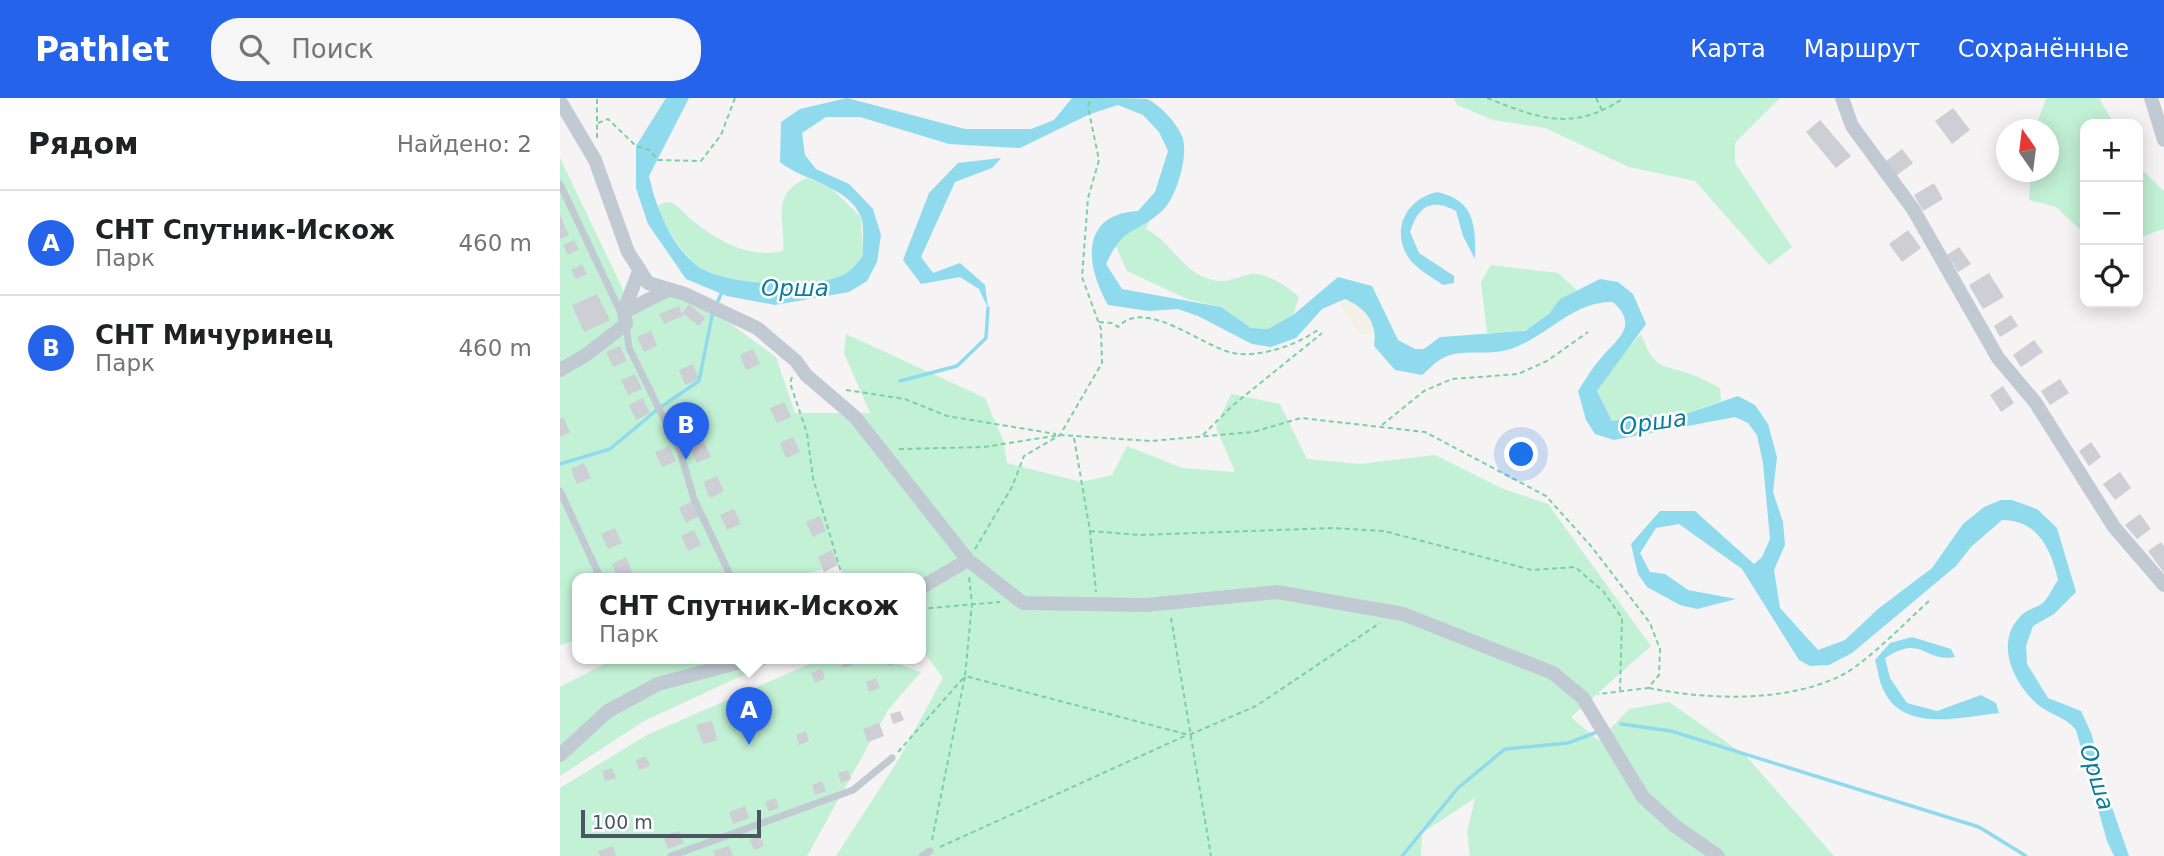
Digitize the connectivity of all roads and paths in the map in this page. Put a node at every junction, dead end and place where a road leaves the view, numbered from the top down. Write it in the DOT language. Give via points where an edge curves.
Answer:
graph roads {
  1 [pos="597,98"];
  2 [pos="735,98"];
  3 [pos="1090,98"];
  4 [pos="1487,98"];
  5 [pos="1597,98"];
  6 [pos="1624,98"];
  7 [pos="1842,98"];
  8 [pos="2151,98"];
  9 [pos="560,101"];
  10 [pos="1603,112"];
  11 [pos="598,123"];
  12 [pos="597,138"];
  13 [pos="2164,140"];
  14 [pos="560,184"];
  15 [pos="639,271"];
  16 [pos="668,290"];
  17 [pos="625,318"];
  18 [pos="1098,322"];
  19 [pos="1588,332"];
  20 [pos="796,361"];
  21 [pos="560,370"];
  22 [pos="822,389"];
  23 [pos="1381,425"];
  24 [pos="1060,435"];
  25 [pos="1203,435"];
  26 [pos="1074,438"];
  27 [pos="880,449"];
  28 [pos="560,491"];
  29 [pos="1090,531"];
  30 [pos="968,560"];
  31 [pos="598,573"];
  32 [pos="729,573"];
  33 [pos="841,573"];
  34 [pos="926,584"];
  35 [pos="2164,585"];
  36 [pos="1930,600"];
  37 [pos="972,603"];
  38 [pos="1023,603"];
  39 [pos="1169,603"];
  40 [pos="1097,604"];
  41 [pos="926,608"];
  42 [pos="1396,613"];
  43 [pos="733,664"];
  44 [pos="965,676"];
  45 [pos="1648,688"];
  46 [pos="1620,690"];
  47 [pos="1583,698"];
  48 [pos="1189,735"];
  49 [pos="560,755"];
  50 [pos="892,758"];
  51 [pos="930,851"];
  52 [pos="671,856"];
  53 [pos="922,856"];
  54 [pos="1211,856"];
  55 [pos="1718,856"];
  1 -- 11 [label="path"];
  2 -- 11 [label="path" via="721,135 701,161 658,160 608,119"];
  3 -- 18 [label="path" via="1099,160 1088,198 1082,278"];
  4 -- 10 [label="path" via="1567,121"];
  5 -- 10 [label="path"];
  6 -- 10 [label="path"];
  7 -- 35 [label="street" via="1852,126 1913,209 1998,358 2035,402 2113,527"];
  8 -- 13 [label="street"];
  9 -- 15 [label="street" via="594,160"];
  11 -- 12 [label="path"];
  14 -- 17 [label="lane"];
  15 -- 16 [label="street" via="648,283"];
  15 -- 17 [label="street"];
  16 -- 17 [label="street" via="649,297"];
  16 -- 20 [label="street" via="757,328"];
  17 -- 21 [label="street" via="586,355"];
  17 -- 32 [label="lane" via="629,348 680,451 694,499"];
  18 -- 24 [label="path" via="1102,363"];
  18 -- 25 [label="path" via="1118,327 1123,321 1147,316 1219,349 1247,355 1305,340 1316,331 1322,334"];
  19 -- 23 [label="path" via="1518,374 1452,379 1424,391"];
  20 -- 22 [label="street"];
  20 -- 33 [label="path" via="790,383"];
  22 -- 24 [label="path" via="905,399 947,416"];
  22 -- 27 [label="street" via="856,417"];
  23 -- 25 [label="path" via="1301,418 1253,432"];
  23 -- 45 [label="path" via="1425,432 1546,496 1650,623 1660,649 1659,675"];
  24 -- 26 [label="path"];
  24 -- 27 [label="path" via="984,447"];
  24 -- 30 [label="path" via="1024,456 1012,486"];
  25 -- 26 [label="path" via="1151,441"];
  26 -- 29 [label="path"];
  27 -- 30 [label="street"];
  28 -- 31 [label="lane"];
  29 -- 40 [label="path"];
  29 -- 46 [label="path" via="1140,535 1334,528 1384,531 1532,570 1575,568 1603,591 1622,618"];
  30 -- 34 [label="street"];
  30 -- 37 [label="path"];
  30 -- 38 [label="street"];
  36 -- 45 [label="path" via="1844,674 1791,691 1692,697"];
  37 -- 38 [label="path"];
  37 -- 41 [label="path"];
  37 -- 44 [label="path"];
  38 -- 40 [label="street"];
  39 -- 40 [label="street"];
  39 -- 42 [label="street" via="1277,592"];
  39 -- 48 [label="path"];
  42 -- 47 [label="street" via="1553,673"];
  42 -- 48 [label="path" via="1256,706"];
  43 -- 49 [label="street" via="658,684 608,711"];
  44 -- 48 [label="path"];
  44 -- 50 [label="path"];
  44 -- 51 [label="path"];
  45 -- 46 [label="path"];
  46 -- 47 [label="path"];
  47 -- 55 [label="street" via="1643,797"];
  48 -- 51 [label="path"];
  48 -- 54 [label="path"];
  50 -- 52 [label="lane" via="853,790"];
  51 -- 53 [label="lane"];
}
